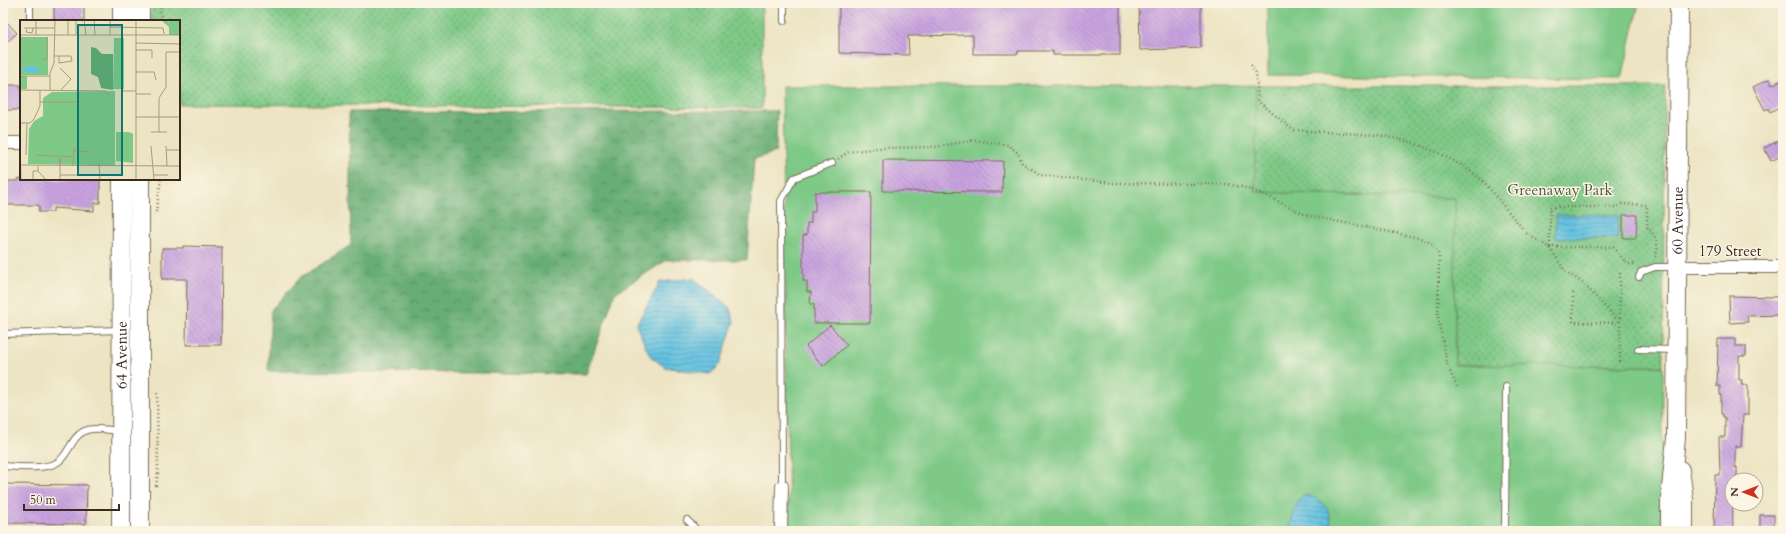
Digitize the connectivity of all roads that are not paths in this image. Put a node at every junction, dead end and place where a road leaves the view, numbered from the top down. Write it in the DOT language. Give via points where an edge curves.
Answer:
graph roads {
  1 [pos="30,3"];
  2 [pos="122,3"];
  3 [pos="140,3"];
  4 [pos="784,3"];
  5 [pos="1679,3"];
  6 [pos="30,20"];
  7 [pos="122,20"];
  8 [pos="140,20"];
  9 [pos="784,21"];
  10 [pos="3,143"];
  11 [pos="20,143"];
  12 [pos="832,163"];
  13 [pos="122,180"];
  14 [pos="140,180"];
  15 [pos="1677,267"];
  16 [pos="1783,267"];
  17 [pos="1639,277"];
  18 [pos="121,330"];
  19 [pos="3,334"];
  20 [pos="1638,349"];
  21 [pos="1677,350"];
  22 [pos="1506,387"];
  23 [pos="121,431"];
  24 [pos="1676,438"];
  25 [pos="3,466"];
  26 [pos="782,486"];
  27 [pos="1783,510"];
  28 [pos="687,520"];
  29 [pos="121,531"];
  30 [pos="140,531"];
  31 [pos="698,531"];
  32 [pos="781,531"];
  33 [pos="1505,531"];
  34 [pos="1670,531"];
  35 [pos="1684,531"];
  36 [pos="1783,531"];
  1 -- 6 [label="lane"];
  2 -- 7 [label="main road"];
  3 -- 8 [label="main road"];
  4 -- 9 [label="lane"];
  5 -- 15 [label="main road, 60 Avenue"];
  10 -- 11 [label="street"];
  12 -- 26 [label="lane" via="794,178 781,200"];
  13 -- 18 [label="main road, 64 Avenue"];
  14 -- 30 [label="main road, 64 Avenue"];
  15 -- 16 [label="street, 179 Street"];
  15 -- 17 [label="lane" via="1653,268 1641,272"];
  15 -- 21 [label="main road, 60 Avenue"];
  18 -- 19 [label="lane"];
  18 -- 23 [label="main road, 64 Avenue"];
  20 -- 21 [label="lane"];
  21 -- 24 [label="main road, 60 Avenue"];
  22 -- 33 [label="lane"];
  23 -- 25 [label="lane" via="86,429 76,435 58,462 43,467"];
  23 -- 29 [label="main road, 64 Avenue"];
  24 -- 34 [label="main road, 60 Avenue" via="1670,499"];
  24 -- 35 [label="main road, 60 Avenue" via="1684,498"];
  26 -- 32 [label="street"];
  27 -- 36 [label="lane"];
  28 -- 31 [label="lane"];
}
